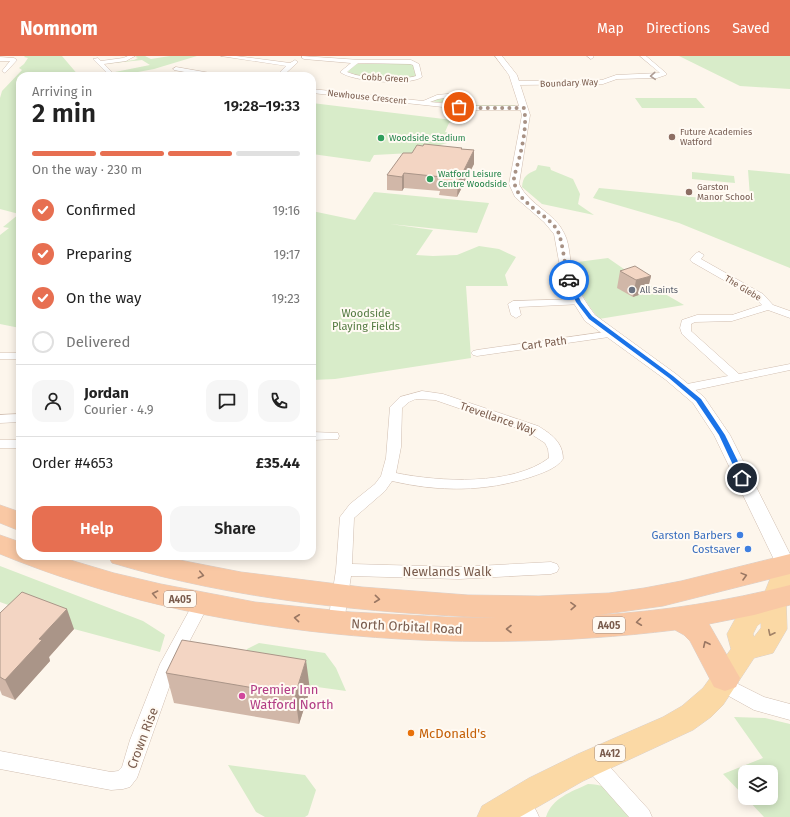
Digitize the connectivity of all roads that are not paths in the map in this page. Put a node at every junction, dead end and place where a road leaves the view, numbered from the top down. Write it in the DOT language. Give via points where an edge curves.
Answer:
graph roads {
  1 [pos="94,56"];
  2 [pos="132,56"];
  3 [pos="224,56"];
  4 [pos="304,56"];
  5 [pos="498,56"];
  6 [pos="643,56"];
  7 [pos="0,59"];
  8 [pos="100,62"];
  9 [pos="356,62"];
  10 [pos="289,65"];
  11 [pos="187,69"];
  12 [pos="176,70"];
  13 [pos="5,72"];
  14 [pos="109,72"];
  15 [pos="180,72"];
  16 [pos="199,72"];
  17 [pos="283,72"];
  18 [pos="517,83"];
  19 [pos="316,91"];
  20 [pos="457,95"];
  21 [pos="422,103"];
  22 [pos="524,108"];
  23 [pos="683,260"];
  24 [pos="579,302"];
  25 [pos="769,307"];
  26 [pos="516,315"];
  27 [pos="790,315"];
  28 [pos="612,334"];
  29 [pos="477,352"];
  30 [pos="0,356"];
  31 [pos="16,356"];
  32 [pos="790,367"];
  33 [pos="737,378"];
  34 [pos="686,388"];
  35 [pos="16,418"];
  36 [pos="0,419"];
  37 [pos="316,436"];
  38 [pos="333,436"];
  39 [pos="0,444"];
  40 [pos="16,444"];
  41 [pos="389,476"];
  42 [pos="0,513"];
  43 [pos="16,520"];
  44 [pos="0,544"];
  45 [pos="16,550"];
  46 [pos="41,560"];
  47 [pos="135,560"];
  48 [pos="789,564"];
  49 [pos="551,568"];
  50 [pos="344,570"];
  51 [pos="782,598"];
  52 [pos="201,604"];
  53 [pos="678,605"];
  54 [pos="337,609"];
  55 [pos="723,681"];
  56 [pos="790,712"];
  57 [pos="0,760"];
  58 [pos="592,761"];
  59 [pos="513,812"];
  60 [pos="642,817"];
  1 -- 8 [label="street"];
  2 -- 8 [label="street" via="124,60"];
  3 -- 10 [label="street"];
  4 -- 9 [label="street, Cobb Green"];
  4 -- 10 [label="street"];
  5 -- 18 [label="street"];
  6 -- 18 [label="street, Boundary Way, one-way" via="664,74 616,77 603,82"];
  7 -- 13 [label="street" via="14,60"];
  8 -- 14 [label="street"];
  9 -- 9 [label="street, Cobb Green" via="411,62 416,64 419,77 402,81 355,76 343,72"];
  10 -- 17 [label="street"];
  11 -- 12 [label="street"];
  11 -- 15 [label="street"];
  11 -- 16 [label="street"];
  18 -- 22 [label="street"];
  19 -- 21 [label="street, Newhouse Crescent"];
  20 -- 21 [label="street, Newhouse Crescent" via="438,97"];
  21 -- 22 [label="street, Newhouse Crescent" via="482,108"];
  22 -- 24 [label="street" via="526,115 514,184 519,195 559,233 568,278"];
  23 -- 25 [label="street, The Glebe" via="697,257 759,296"];
  24 -- 26 [label="street" via="513,304"];
  24 -- 28 [label="street" via="590,318"];
  25 -- 27 [label="street, The Glebe"];
  25 -- 33 [label="street" via="735,317 701,318 686,322 686,332"];
  28 -- 29 [label="street, Cart Path"];
  28 -- 34 [label="street"];
  30 -- 31 [label="street"];
  32 -- 33 [label="street"];
  33 -- 34 [label="street"];
  34 -- 48 [label="street" via="699,400 722,435"];
  35 -- 36 [label="street"];
  37 -- 38 [label="street"];
  39 -- 40 [label="street"];
  41 -- 41 [label="street, Trevellance Way" via="396,407 404,399 413,396 432,395 534,429 545,435 553,444 556,453 556,459 536,471 484,484 428,484"];
  41 -- 50 [label="street" via="384,484 356,506 347,517"];
  42 -- 43 [label="highway"];
  44 -- 45 [label="highway"];
  52 -- 46 [label="highway, North Orbital Road / A405, one-way" via="113,583"];
  47 -- 54 [label="highway, North Orbital Road / A405, one-way"];
  48 -- 51 [label="main road, A412"];
  53 -- 48 [label="highway, North Orbital Road / A405, one-way"];
  49 -- 50 [label="street, Newlands Walk" via="459,573"];
  50 -- 54 [label="street"];
  51 -- 53 [label="highway, North Orbital Road / A405"];
  51 -- 55 [label="main road, A412" via="774,629 764,645 745,650"];
  54 -- 52 [label="highway, North Orbital Road / A405, one-way" via="290,618"];
  52 -- 57 [label="street, Crown Rise" via="169,664 130,772 123,780 111,781"];
  53 -- 54 [label="highway, North Orbital Road / A405" via="631,623 522,629 443,629"];
  55 -- 53 [label="highway, one-way" via="700,633"];
  55 -- 56 [label="street" via="760,704"];
  55 -- 58 [label="main road, A412" via="702,707 687,719"];
  58 -- 59 [label="main road, A412"];
  58 -- 60 [label="street"];
}
